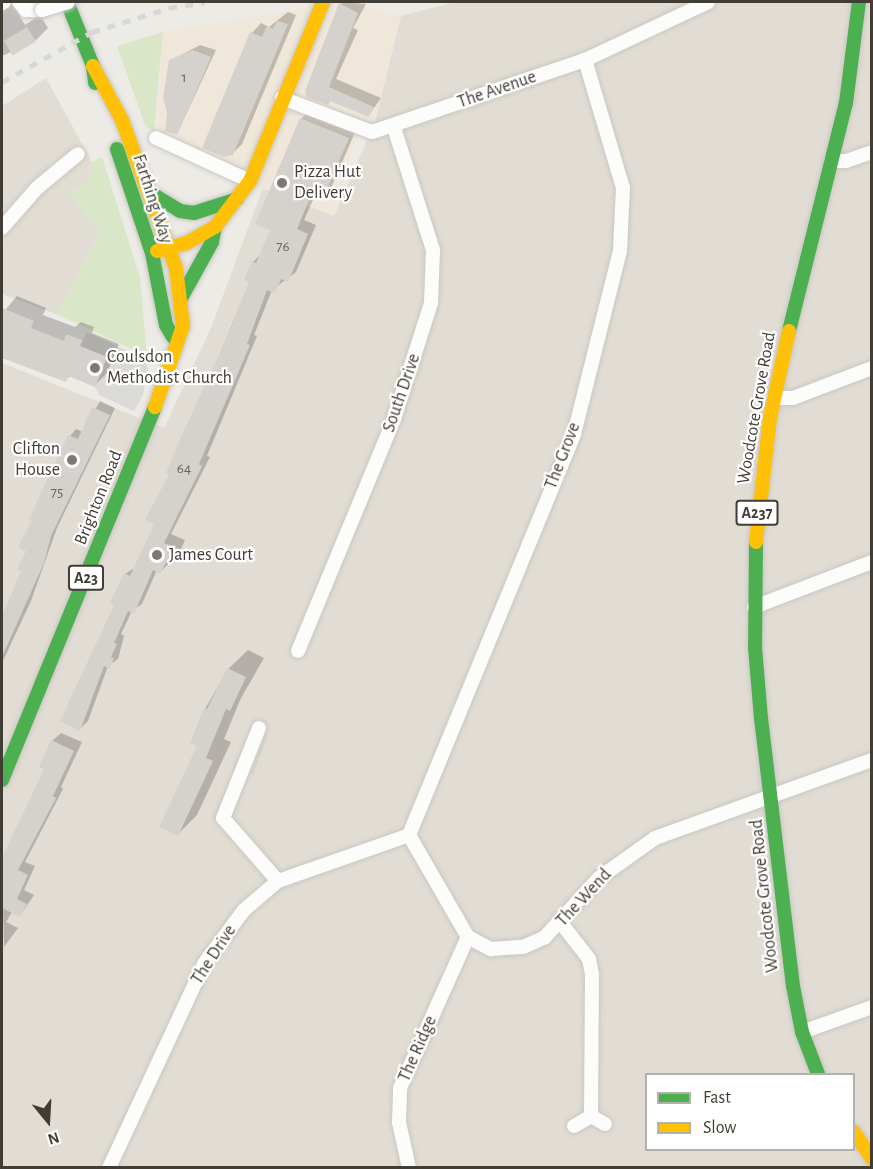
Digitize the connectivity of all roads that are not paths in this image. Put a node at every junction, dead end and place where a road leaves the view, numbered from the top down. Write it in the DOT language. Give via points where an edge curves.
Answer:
graph roads {
  1 [pos="19,2"];
  2 [pos="67,2"];
  3 [pos="323,2"];
  4 [pos="708,2"];
  5 [pos="859,2"];
  6 [pos="585,60"];
  7 [pos="93,66"];
  8 [pos="282,98"];
  9 [pos="393,125"];
  10 [pos="156,138"];
  11 [pos="872,152"];
  12 [pos="78,154"];
  13 [pos="831,161"];
  14 [pos="249,181"];
  15 [pos="152,194"];
  16 [pos="237,199"];
  17 [pos="214,227"];
  18 [pos="2,228"];
  19 [pos="170,248"];
  20 [pos="152,253"];
  21 [pos="182,298"];
  22 [pos="176,343"];
  23 [pos="872,368"];
  24 [pos="774,398"];
  25 [pos="872,562"];
  26 [pos="754,607"];
  27 [pos="298,651"];
  28 [pos="259,728"];
  29 [pos="872,760"];
  30 [pos="2,780"];
  31 [pos="773,797"];
  32 [pos="409,835"];
  33 [pos="278,881"];
  34 [pos="561,923"];
  35 [pos="468,937"];
  36 [pos="872,1007"];
  37 [pos="802,1032"];
  38 [pos="818,1073"];
  39 [pos="591,1116"];
  40 [pos="605,1124"];
  41 [pos="574,1126"];
  42 [pos="855,1134"];
  43 [pos="872,1160"];
  44 [pos="109,1167"];
  45 [pos="409,1167"];
  1 -- 2 [label="street, bridge" via="26,10 42,10"];
  2 -- 7 [label="main road, Farthing Way / A23"];
  3 -- 8 [label="main road, Brighton Road"];
  4 -- 6 [label="street, The Avenue"];
  5 -- 13 [label="main road, Woodcote Grove Road / A237" via="848,92"];
  6 -- 9 [label="street, The Avenue"];
  6 -- 32 [label="street, The Grove" via="623,188 625,216 616,273 574,434"];
  7 -- 15 [label="main road, Farthing Way / A23" via="122,120"];
  7 -- 20 [label="main road, Farthing Way / A23" via="94,83"];
  8 -- 9 [label="street, The Avenue" via="367,132"];
  8 -- 14 [label="main road, Brighton Road"];
  9 -- 27 [label="street, South Drive" via="433,250 431,303 394,419"];
  10 -- 14 [label="street"];
  11 -- 13 [label="street" via="846,161"];
  12 -- 18 [label="street" via="68,171 37,188"];
  13 -- 24 [label="main road, Woodcote Grove Road / A237"];
  14 -- 16 [label="main road, Brighton Road"];
  15 -- 16 [label="main road" via="180,211 194,213"];
  15 -- 19 [label="main road, Farthing Way / A23"];
  16 -- 17 [label="main road, Brighton Road"];
  17 -- 19 [label="main road, Brighton Road"];
  17 -- 21 [label="main road, Brighton Road" via="213,242"];
  19 -- 20 [label="main road, Brighton Road"];
  19 -- 21 [label="main road, A23"];
  20 -- 22 [label="main road, Farthing Way / A23" via="166,325"];
  21 -- 22 [label="main road, Brighton Road / A23" via="183,326"];
  22 -- 30 [label="main road, Brighton Road / A23" via="153,413"];
  23 -- 24 [label="street" via="794,398"];
  24 -- 26 [label="main road, Woodcote Grove Road / A237" via="761,470"];
  25 -- 26 [label="street"];
  26 -- 31 [label="main road, Woodcote Grove Road / A237" via="761,718"];
  28 -- 33 [label="street" via="223,818"];
  29 -- 31 [label="street, The Wend"];
  31 -- 34 [label="street, The Wend" via="655,838 599,878"];
  31 -- 37 [label="main road, Woodcote Grove Road / A237" via="793,986"];
  32 -- 33 [label="street, The Drive"];
  32 -- 35 [label="street"];
  33 -- 44 [label="street, The Drive" via="244,910 204,964"];
  34 -- 35 [label="street, The Wend" via="545,937 524,946 491,949"];
  34 -- 39 [label="street" via="588,959 592,974"];
  35 -- 45 [label="street, The Ridge" via="400,1088 399,1122"];
  36 -- 37 [label="street"];
  37 -- 38 [label="main road, Woodcote Grove Road / A237"];
  39 -- 40 [label="street"];
  39 -- 41 [label="street"];
  42 -- 43 [label="main road"];
}
